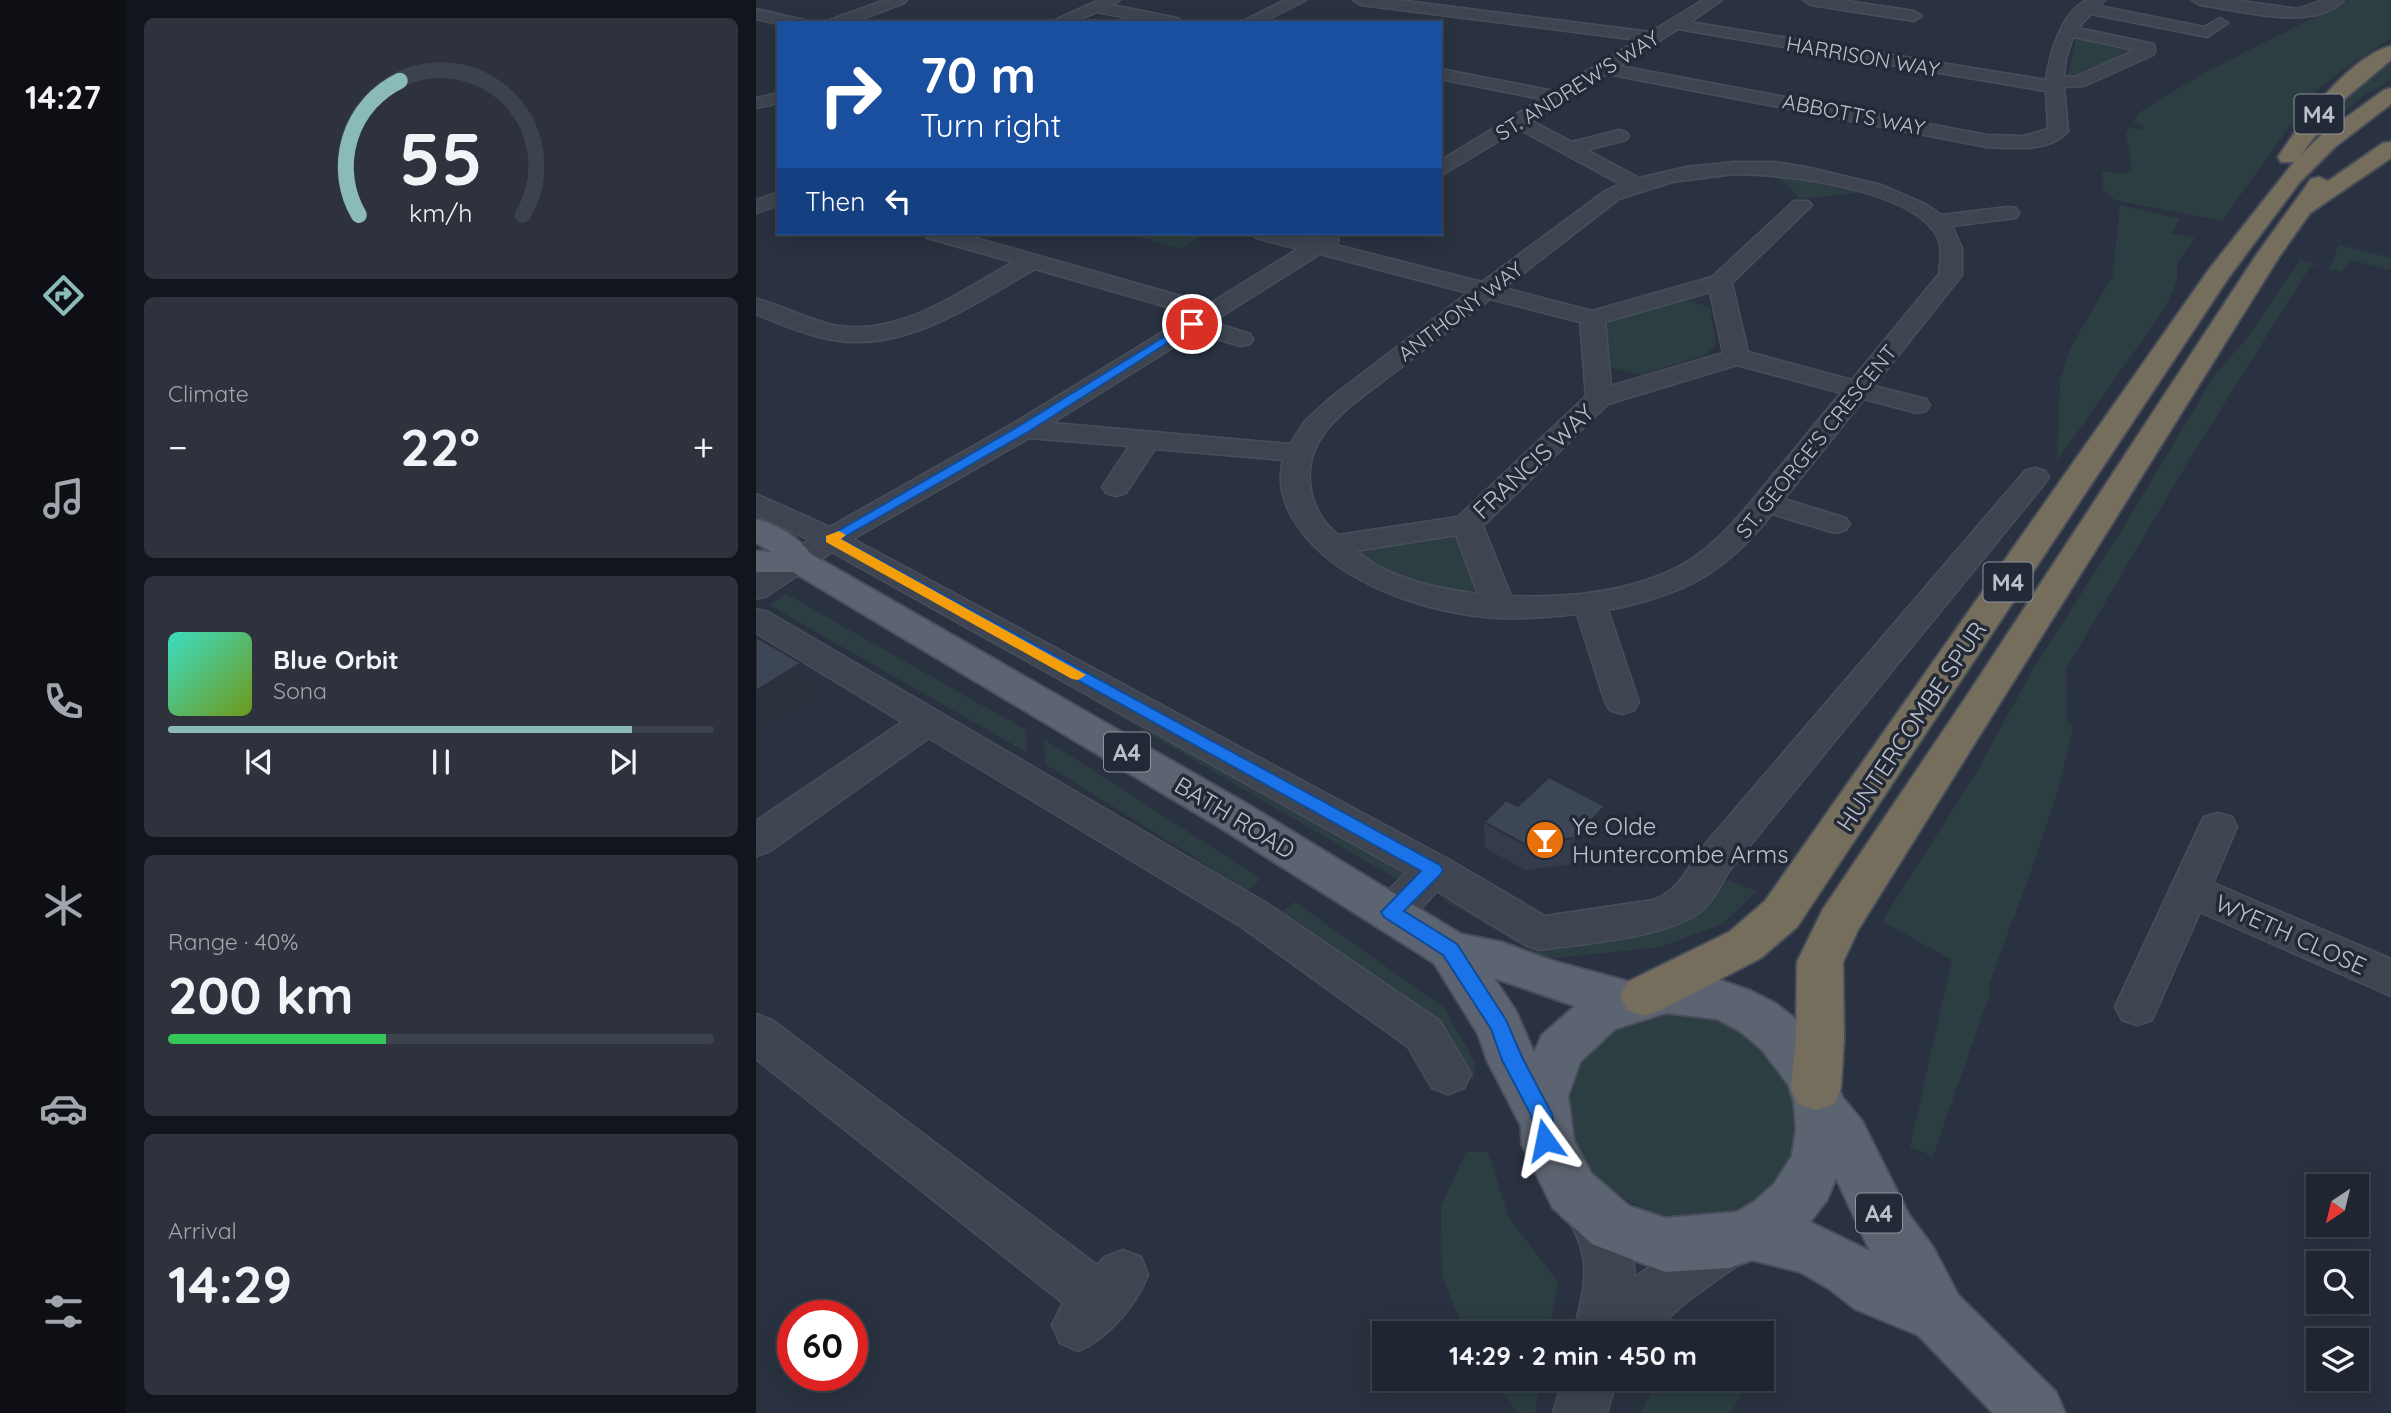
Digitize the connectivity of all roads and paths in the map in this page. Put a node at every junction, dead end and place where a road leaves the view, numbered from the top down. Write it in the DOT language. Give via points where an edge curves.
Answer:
graph roads {
  1 [pos="899,0"];
  2 [pos="1298,0"];
  3 [pos="1361,0"];
  4 [pos="1714,0"];
  5 [pos="1811,0"];
  6 [pos="2207,0"];
  7 [pos="2336,0"];
  8 [pos="2091,4"];
  9 [pos="1544,5"];
  10 [pos="1116,6"];
  11 [pos="756,15"];
  12 [pos="1914,17"];
  13 [pos="780,21"];
  14 [pos="841,21"];
  15 [pos="1061,21"];
  16 [pos="1170,21"];
  17 [pos="1251,21"];
  18 [pos="1522,21"];
  19 [pos="2220,23"];
  20 [pos="1674,24"];
  21 [pos="777,25"];
  22 [pos="756,29"];
  23 [pos="2189,31"];
  24 [pos="2067,32"];
  25 [pos="1505,33"];
  26 [pos="1654,37"];
  27 [pos="2148,48"];
  28 [pos="2391,52"];
  29 [pos="1604,68"];
  30 [pos="1442,74"];
  31 [pos="2054,84"];
  32 [pos="2391,94"];
  33 [pos="1556,97"];
  34 [pos="777,98"];
  35 [pos="756,103"];
  36 [pos="2391,115"];
  37 [pos="1518,121"];
  38 [pos="1619,136"];
  39 [pos="2391,148"];
  40 [pos="1570,149"];
  41 [pos="1442,169"];
  42 [pos="1766,169"];
  43 [pos="1636,185"];
  44 [pos="775,188"];
  45 [pos="1883,193"];
  46 [pos="2274,198"];
  47 [pos="1815,203"];
  48 [pos="756,207"];
  49 [pos="2008,213"];
  50 [pos="2295,214"];
  51 [pos="1935,222"];
  52 [pos="942,235"];
  53 [pos="1272,235"];
  54 [pos="1337,235"];
  55 [pos="1318,246"];
  56 [pos="1031,262"];
  57 [pos="1720,282"];
  58 [pos="1487,290"];
  59 [pos="756,306"];
  60 [pos="1202,318"];
  61 [pos="1592,318"];
  62 [pos="877,333"];
  63 [pos="1241,339"];
  64 [pos="1736,357"];
  65 [pos="862,362"];
  66 [pos="1859,389"];
  67 [pos="1599,398"];
  68 [pos="1917,405"];
  69 [pos="1024,429"];
  70 [pos="1147,440"];
  71 [pos="1299,453"];
  72 [pos="2035,477"];
  73 [pos="1116,487"];
  74 [pos="756,503"];
  75 [pos="1768,503"];
  76 [pos="1466,524"];
  77 [pos="1835,524"];
  78 [pos="756,529"];
  79 [pos="1329,546"];
  80 [pos="815,550"];
  81 [pos="756,561"];
  82 [pos="756,589"];
  83 [pos="1590,603"];
  84 [pos="1499,608"];
  85 [pos="756,619"];
  86 [pos="1622,702"];
  87 [pos="929,720"];
  88 [pos="2218,827"];
  89 [pos="756,841"];
  90 [pos="1434,870"];
  91 [pos="2192,891"];
  92 [pos="1391,912"];
  93 [pos="1450,950"];
  94 [pos="2391,978"];
  95 [pos="1635,998"];
  96 [pos="2137,1007"];
  97 [pos="756,1034"];
  98 [pos="1448,1074"];
  99 [pos="1819,1099"];
  100 [pos="1541,1114"];
  101 [pos="1586,1207"];
  102 [pos="1740,1237"];
  103 [pos="1101,1300"];
  104 [pos="1938,1315"];
  105 [pos="1603,1321"];
  106 [pos="1627,1321"];
  107 [pos="1586,1391"];
  108 [pos="1580,1413"];
  109 [pos="2035,1413"];
  1 -- 14 [label="street"];
  2 -- 17 [label="street"];
  3 -- 18 [label="street"];
  4 -- 20 [label="street, ST. ANDREW'S WAY"];
  5 -- 12 [label="street"];
  6 -- 7 [label="street" via="2298,14"];
  8 -- 19 [label="street" via="2207,32"];
  8 -- 24 [label="street"];
  9 -- 18 [label="street"];
  10 -- 15 [label="street" via="1097,7"];
  10 -- 16 [label="street"];
  11 -- 13 [label="street"];
  18 -- 25 [label="street"];
  18 -- 26 [label="street"];
  20 -- 26 [label="street, ST. ANDREW'S WAY"];
  20 -- 31 [label="street, HARRISON WAY"];
  21 -- 22 [label="street"];
  23 -- 27 [label="street, HARRISON WAY"];
  24 -- 27 [label="street"];
  24 -- 31 [label="street"];
  26 -- 29 [label="street, ST. ANDREW'S WAY"];
  27 -- 31 [label="street, HARRISON WAY" via="2078,82"];
  28 -- 46 [label="highway, M4" via="2347,82 2323,108 2283,166"];
  29 -- 31 [label="street, ABBOTTS WAY" via="1987,141 2020,143 2046,139 2058,131"];
  29 -- 33 [label="street, ST. ANDREW'S WAY"];
  30 -- 33 [label="street"];
  32 -- 46 [label="highway, M4" via="2327,142"];
  33 -- 37 [label="street, ST. ANDREW'S WAY"];
  34 -- 35 [label="street"];
  36 -- 50 [label="highway, M4" via="2336,164"];
  37 -- 40 [label="street"];
  37 -- 41 [label="street, ST. ANDREW'S WAY"];
  38 -- 40 [label="street"];
  39 -- 50 [label="highway, M4"];
  40 -- 43 [label="street"];
  42 -- 43 [label="street, ST. GEORGE'S CRESCENT" via="1681,173"];
  42 -- 45 [label="street, ST. GEORGE'S CRESCENT" via="1822,176"];
  42 -- 47 [label="street"];
  43 -- 58 [label="street, ANTHONY WAY" via="1612,195"];
  44 -- 48 [label="street"];
  45 -- 47 [label="street"];
  45 -- 51 [label="street, ST. GEORGE'S CRESCENT"];
  46 -- 95 [label="highway, HUNTERCOMBE SPUR / M4" via="1781,914 1745,945"];
  47 -- 57 [label="street"];
  49 -- 51 [label="street"];
  50 -- 99 [label="highway, HUNTERCOMBE SPUR / M4" via="1826,947 1821,962"];
  51 -- 66 [label="street, ST. GEORGE'S CRESCENT" via="1946,232 1953,250 1950,275"];
  52 -- 56 [label="street"];
  53 -- 55 [label="street"];
  54 -- 55 [label="street"];
  55 -- 58 [label="street"];
  55 -- 60 [label="street"];
  56 -- 60 [label="street"];
  56 -- 62 [label="street" via="920,320"];
  57 -- 61 [label="street"];
  57 -- 64 [label="street"];
  58 -- 61 [label="street"];
  58 -- 71 [label="street, ANTHONY WAY" via="1354,391 1320,421"];
  59 -- 62 [label="street" via="828,329 858,335"];
  60 -- 63 [label="street"];
  60 -- 69 [label="street"];
  61 -- 67 [label="street"];
  62 -- 65 [label="street"];
  64 -- 66 [label="street"];
  64 -- 67 [label="street"];
  66 -- 68 [label="street"];
  66 -- 75 [label="street, ST. GEORGE'S CRESCENT"];
  67 -- 76 [label="street, FRANCIS WAY"];
  69 -- 70 [label="street"];
  69 -- 80 [label="street"];
  70 -- 71 [label="street"];
  70 -- 73 [label="street"];
  71 -- 79 [label="street, ST. GEORGE'S CRESCENT" via="1293,489 1305,519"];
  72 -- 90 [label="street, BATH ROAD" via="1715,860 1687,901 1675,909 1540,933"];
  74 -- 80 [label="street, BATH ROAD"];
  75 -- 77 [label="street"];
  75 -- 83 [label="street, ST. GEORGE'S CRESCENT" via="1716,558 1629,595"];
  76 -- 79 [label="street"];
  76 -- 84 [label="street"];
  78 -- 80 [label="main road, BATH ROAD / A4" via="788,547"];
  79 -- 84 [label="street, ST. GEORGE'S CRESCENT" via="1383,581 1446,600"];
  80 -- 81 [label="main road, BATH ROAD"];
  80 -- 82 [label="street"];
  80 -- 90 [label="street, BATH ROAD"];
  80 -- 92 [label="main road, BATH ROAD / A4" via="1024,691"];
  83 -- 84 [label="street, ST. GEORGE'S CRESCENT"];
  83 -- 86 [label="street"];
  85 -- 87 [label="street"];
  87 -- 89 [label="street"];
  87 -- 98 [label="street" via="1254,915 1424,1034"];
  88 -- 91 [label="street"];
  90 -- 92 [label="street"];
  91 -- 94 [label="street, WYETH CLOSE"];
  91 -- 96 [label="street"];
  92 -- 93 [label="main road, BATH ROAD / A4"];
  93 -- 95 [label="main road, BATH ROAD / A4"];
  93 -- 100 [label="main road, BATH ROAD / A4" via="1499,1026"];
  95 -- 99 [label="main road" via="1690,993 1752,1013 1787,1041 1808,1070"];
  95 -- 100 [label="main road" via="1587,1021 1564,1044 1549,1070"];
  97 -- 103 [label="street"];
  99 -- 102 [label="main road" via="1820,1151 1814,1171 1783,1213"];
  99 -- 104 [label="main road, A4"];
  100 -- 101 [label="main road" via="1553,1162"];
  101 -- 102 [label="main road" via="1612,1225 1653,1241 1679,1246"];
  101 -- 105 [label="street" via="1606,1244 1610,1273"];
  102 -- 104 [label="main road, A4" via="1781,1239 1815,1251 1875,1289"];
  102 -- 106 [label="street" via="1655,1294"];
  104 -- 109 [label="main road, A4"];
  107 -- 108 [label="street"];
}
